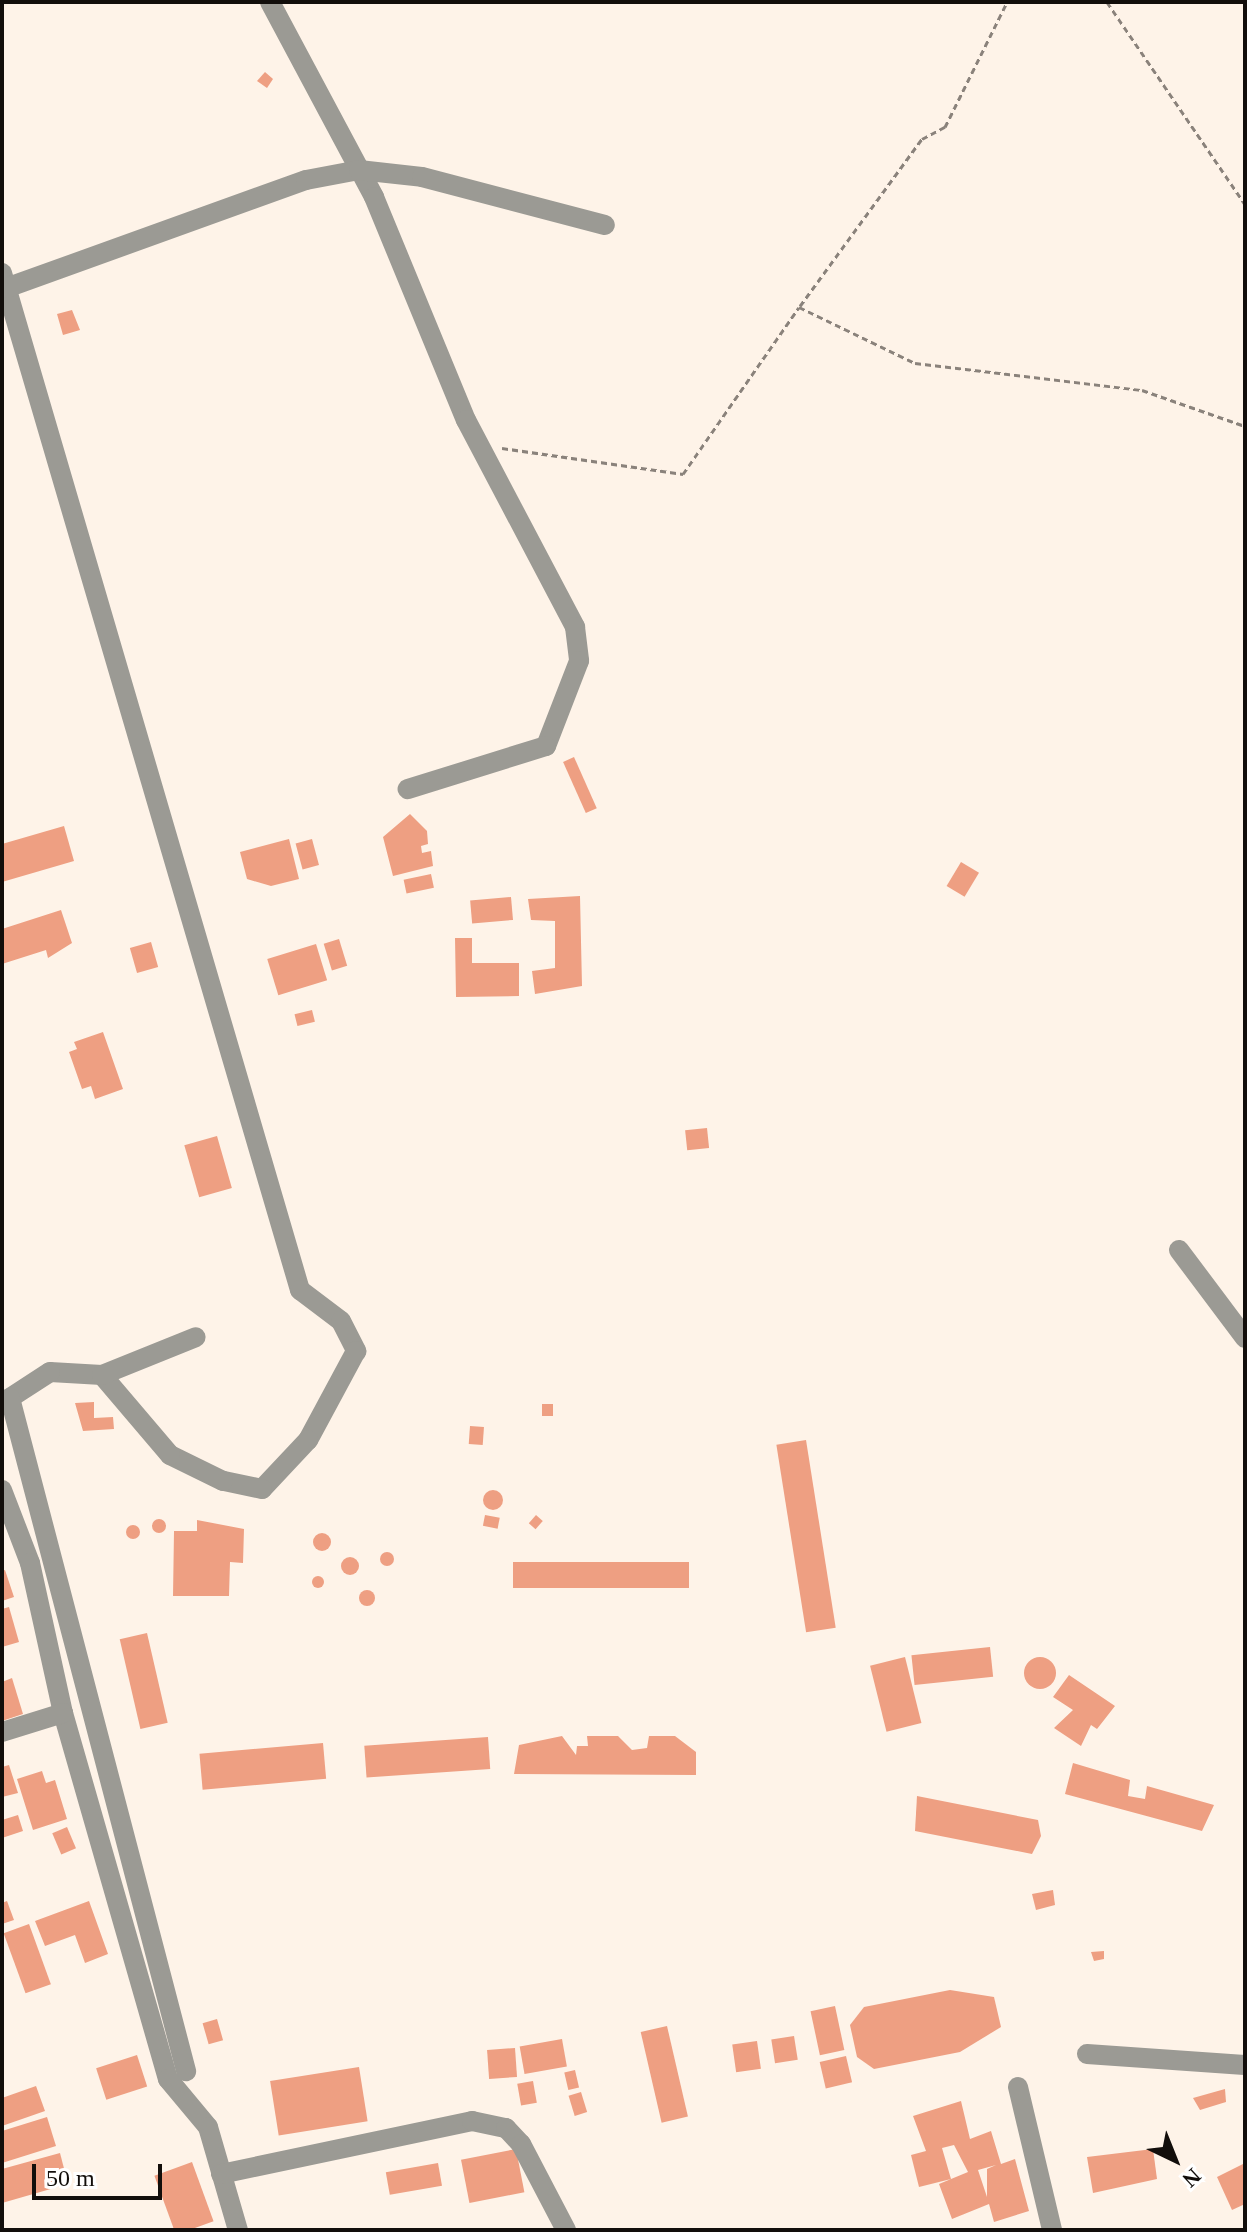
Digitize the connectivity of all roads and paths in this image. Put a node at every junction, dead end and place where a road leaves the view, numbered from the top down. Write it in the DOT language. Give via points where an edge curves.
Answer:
graph roads {
  1 [pos="270,2"];
  2 [pos="1007,2"];
  3 [pos="1107,2"];
  4 [pos="359,170"];
  5 [pos="1245,204"];
  6 [pos="605,225"];
  7 [pos="4,281"];
  8 [pos="799,307"];
  9 [pos="1245,426"];
  10 [pos="479,445"];
  11 [pos="408,789"];
  12 [pos="1179,1250"];
  13 [pos="196,1337"];
  14 [pos="1245,1338"];
  15 [pos="102,1375"];
  16 [pos="2,1490"];
  17 [pos="63,1713"];
  18 [pos="2,1732"];
  19 [pos="1087,2054"];
  20 [pos="1245,2065"];
  21 [pos="186,2071"];
  22 [pos="1018,2087"];
  23 [pos="221,2174"];
  24 [pos="238,2230"];
  25 [pos="566,2230"];
  26 [pos="1052,2230"];
  1 -- 4 [label="street"];
  2 -- 8 [label="path" via="945,127 922,139"];
  3 -- 5 [label="path"];
  4 -- 6 [label="street" via="422,177"];
  4 -- 7 [label="street" via="306,180"];
  4 -- 10 [label="street"];
  7 -- 15 [label="street" via="300,1290 341,1321 356,1351 308,1440 262,1489 223,1481 170,1455"];
  8 -- 9 [label="path" via="915,363 1142,390"];
  8 -- 10 [label="path" via="683,474"];
  10 -- 11 [label="street" via="575,627 579,661 546,746"];
  12 -- 14 [label="street"];
  13 -- 15 [label="street"];
  15 -- 21 [label="street" via="50,1372 10,1398"];
  16 -- 17 [label="street" via="30,1563"];
  17 -- 18 [label="street"];
  17 -- 23 [label="street" via="168,2079 208,2127"];
  19 -- 20 [label="street"];
  22 -- 26 [label="street"];
  23 -- 24 [label="street"];
  23 -- 25 [label="street" via="472,2121 506,2128 521,2144"];
}
